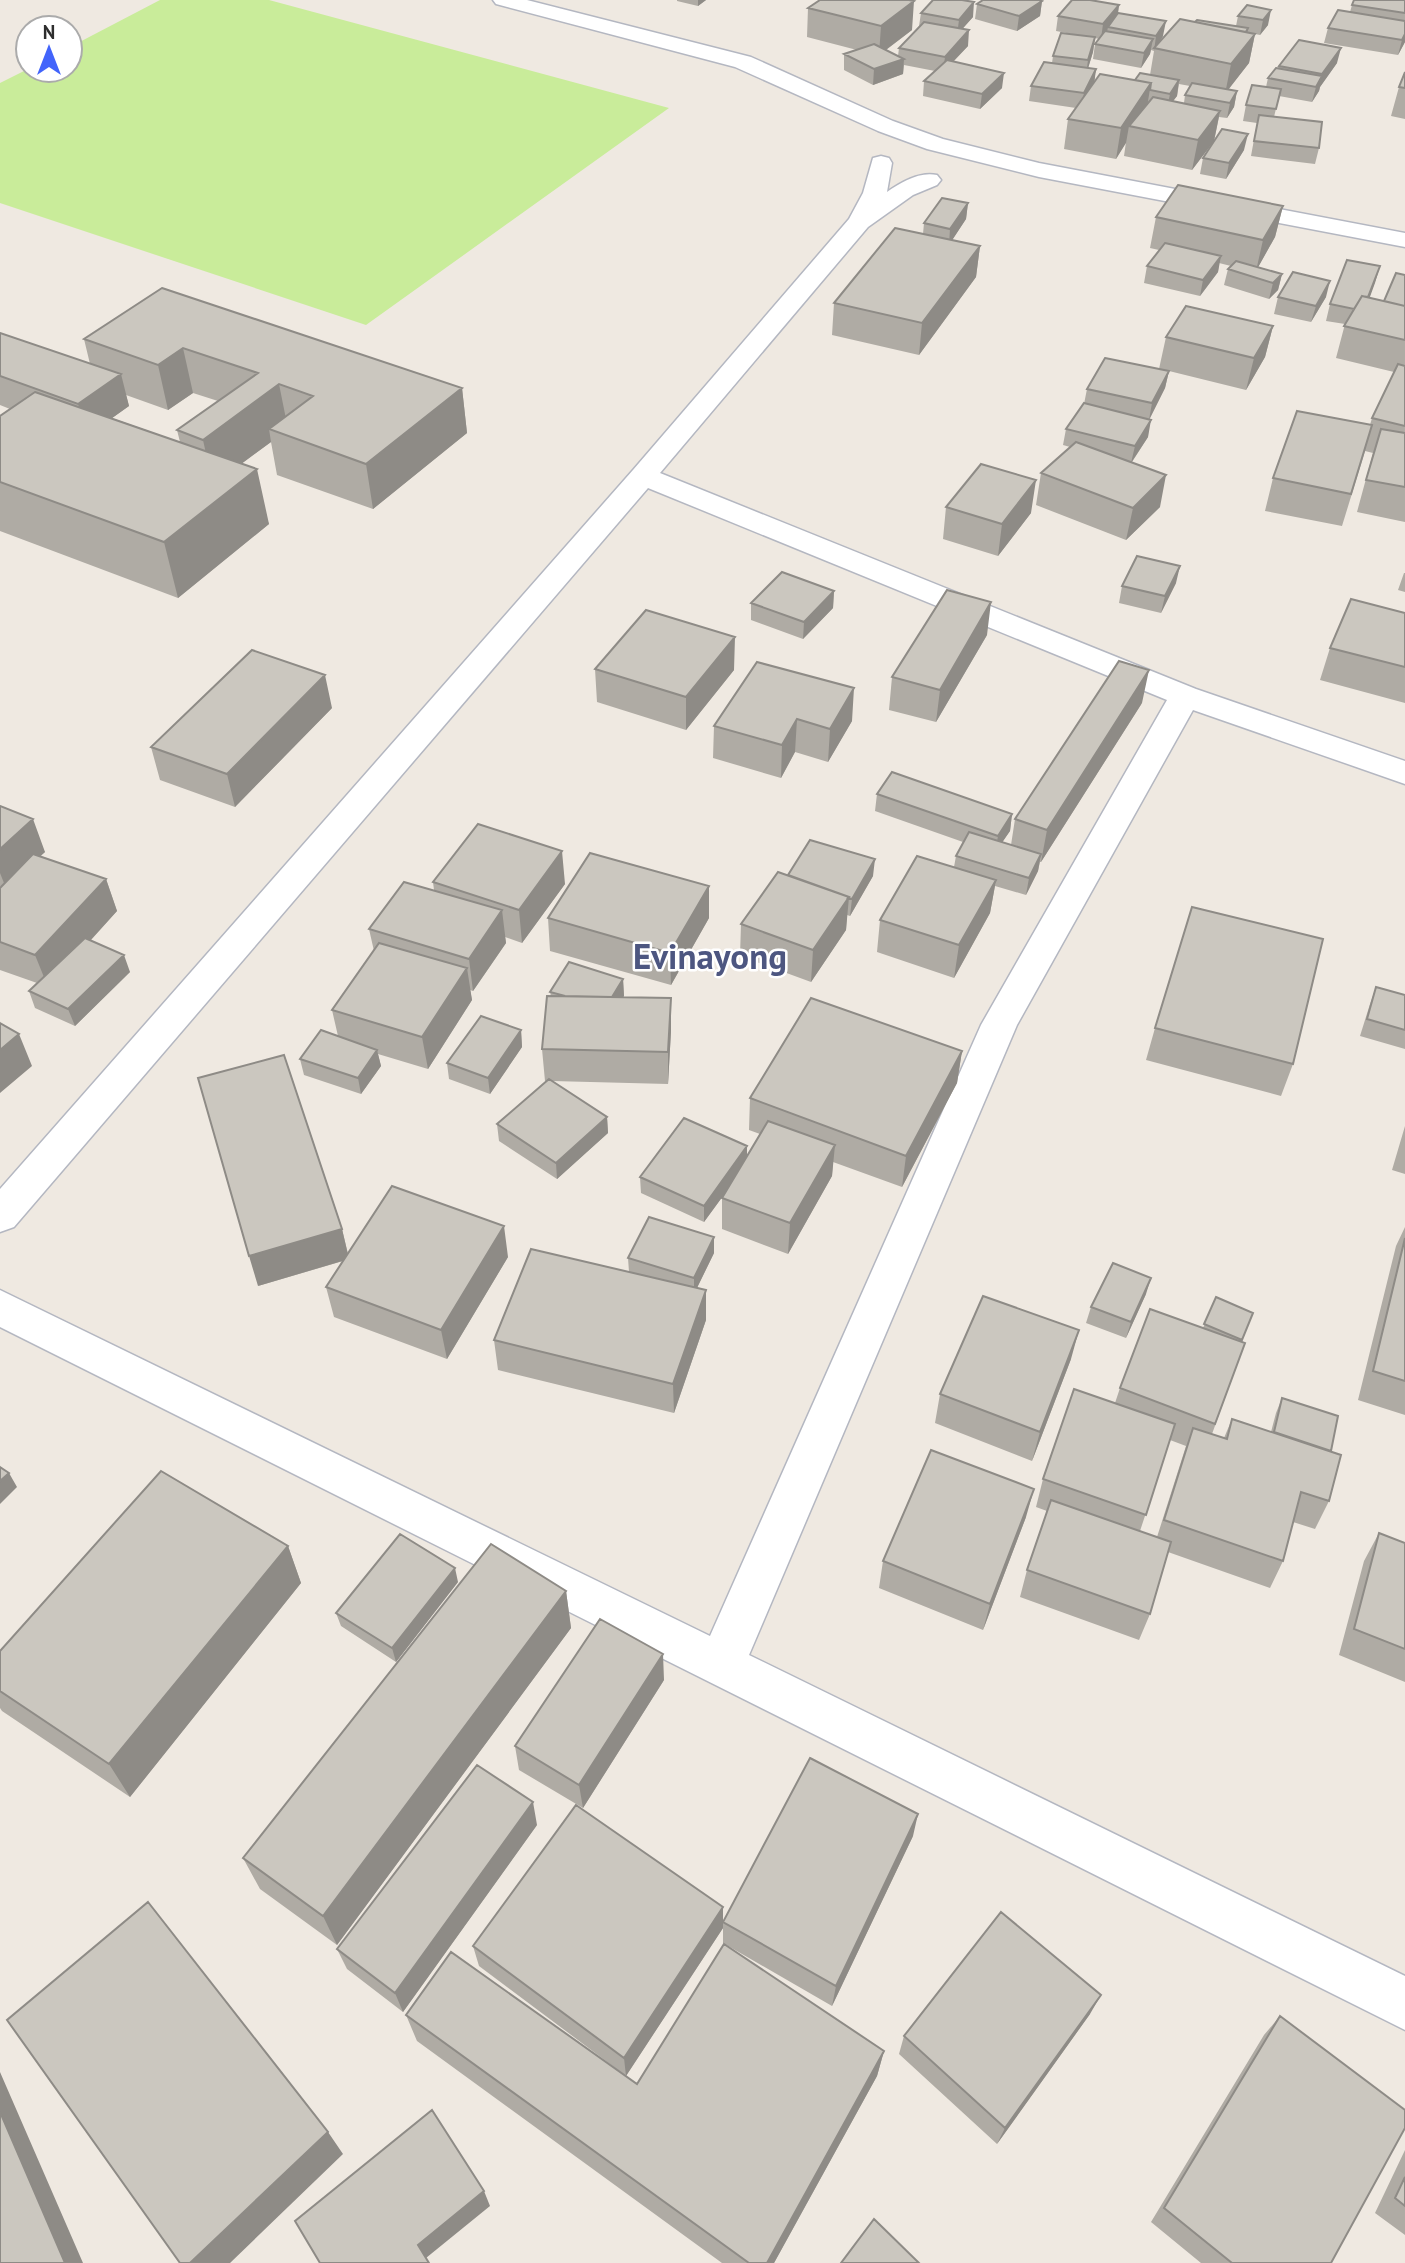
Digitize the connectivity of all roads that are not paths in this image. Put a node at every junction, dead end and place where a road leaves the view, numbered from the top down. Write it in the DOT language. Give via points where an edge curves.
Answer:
graph roads {
  1 [pos="503,0"];
  2 [pos="827,101"];
  3 [pos="939,145"];
  4 [pos="881,160"];
  5 [pos="947,177"];
  6 [pos="1078,178"];
  7 [pos="860,222"];
  8 [pos="1405,240"];
  9 [pos="643,476"];
  10 [pos="1185,696"];
  11 [pos="1405,773"];
  12 [pos="0,1216"];
  13 [pos="0,1307"];
  14 [pos="721,1665"];
  15 [pos="1405,2004"];
  1 -- 2 [label="street" via="743,62"];
  2 -- 3 [label="street"];
  2 -- 4 [label="street" via="874,140"];
  3 -- 4 [label="street" via="898,145 888,149"];
  3 -- 5 [label="street" via="958,153 962,164"];
  3 -- 6 [label="street"];
  4 -- 5 [label="street" via="891,173 902,177"];
  4 -- 7 [label="street" via="875,193"];
  5 -- 6 [label="street" via="1024,174"];
  5 -- 7 [label="street" via="905,190"];
  6 -- 8 [label="street"];
  7 -- 9 [label="street"];
  9 -- 10 [label="street"];
  9 -- 12 [label="street"];
  10 -- 11 [label="street"];
  10 -- 14 [label="street" via="999,1025"];
  13 -- 14 [label="street"];
  14 -- 15 [label="street"];
}
